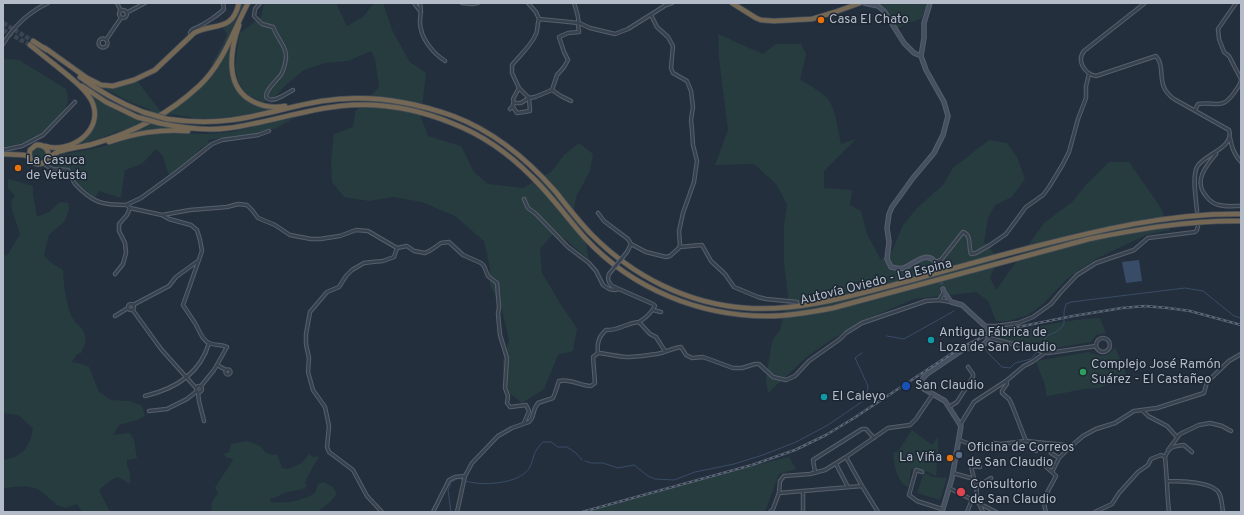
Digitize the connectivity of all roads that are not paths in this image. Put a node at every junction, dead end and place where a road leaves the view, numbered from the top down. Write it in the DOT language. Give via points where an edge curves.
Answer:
graph roads {
  1 [pos="48,3"];
  2 [pos="117,3"];
  3 [pos="145,3"];
  4 [pos="223,3"];
  5 [pos="239,3"];
  6 [pos="248,3"];
  7 [pos="260,3"];
  8 [pos="414,3"];
  9 [pos="420,3"];
  10 [pos="462,3"];
  11 [pos="478,3"];
  12 [pos="528,3"];
  13 [pos="574,3"];
  14 [pos="672,3"];
  15 [pos="732,3"];
  16 [pos="860,3"];
  17 [pos="864,3"];
  18 [pos="930,3"];
  19 [pos="1145,3"];
  20 [pos="1236,3"];
  21 [pos="665,4"];
  22 [pos="121,11"];
  23 [pos="244,12"];
  24 [pos="421,12"];
  25 [pos="126,13"];
  26 [pos="651,15"];
  27 [pos="121,18"];
  28 [pos="539,19"];
  29 [pos="579,23"];
  30 [pos="192,35"];
  31 [pos="106,40"];
  32 [pos="33,41"];
  33 [pos="3,44"];
  34 [pos="30,46"];
  35 [pos="45,48"];
  36 [pos="921,56"];
  37 [pos="445,61"];
  38 [pos="54,64"];
  39 [pos="1090,74"];
  40 [pos="519,88"];
  41 [pos="293,90"];
  42 [pos="552,90"];
  43 [pos="529,98"];
  44 [pos="324,100"];
  45 [pos="571,101"];
  46 [pos="75,102"];
  47 [pos="514,102"];
  48 [pos="1195,110"];
  49 [pos="259,122"];
  50 [pos="269,131"];
  51 [pos="1230,138"];
  52 [pos="43,146"];
  53 [pos="74,149"];
  54 [pos="3,150"];
  55 [pos="30,150"];
  56 [pos="47,150"];
  57 [pos="57,152"];
  58 [pos="1217,152"];
  59 [pos="3,154"];
  60 [pos="18,155"];
  61 [pos="29,157"];
  62 [pos="48,158"];
  63 [pos="1241,162"];
  64 [pos="43,163"];
  65 [pos="524,199"];
  66 [pos="125,205"];
  67 [pos="1241,206"];
  68 [pos="130,208"];
  69 [pos="1197,210"];
  70 [pos="598,213"];
  71 [pos="1241,214"];
  72 [pos="162,215"];
  73 [pos="1241,221"];
  74 [pos="1198,226"];
  75 [pos="631,244"];
  76 [pos="679,247"];
  77 [pos="397,248"];
  78 [pos="198,261"];
  79 [pos="936,264"];
  80 [pos="115,274"];
  81 [pos="618,288"];
  82 [pos="944,291"];
  83 [pos="939,300"];
  84 [pos="797,302"];
  85 [pos="951,302"];
  86 [pos="133,305"];
  87 [pos="128,308"];
  88 [pos="132,309"];
  89 [pos="652,310"];
  90 [pos="661,312"];
  91 [pos="115,316"];
  92 [pos="639,322"];
  93 [pos="985,326"];
  94 [pos="989,338"];
  95 [pos="209,343"];
  96 [pos="1096,346"];
  97 [pos="665,351"];
  98 [pos="1046,352"];
  99 [pos="598,353"];
  100 [pos="1241,354"];
  101 [pos="217,365"];
  102 [pos="968,367"];
  103 [pos="226,370"];
  104 [pos="187,377"];
  105 [pos="1006,380"];
  106 [pos="201,386"];
  107 [pos="197,390"];
  108 [pos="933,394"];
  109 [pos="145,396"];
  110 [pos="949,407"];
  111 [pos="149,410"];
  112 [pos="1143,411"];
  113 [pos="204,421"];
  114 [pos="524,423"];
  115 [pos="960,425"];
  116 [pos="1231,431"];
  117 [pos="1177,437"];
  118 [pos="874,438"];
  119 [pos="959,440"];
  120 [pos="1026,441"];
  121 [pos="1038,443"];
  122 [pos="1069,448"];
  123 [pos="1168,450"];
  124 [pos="1036,451"];
  125 [pos="1051,452"];
  126 [pos="1192,452"];
  127 [pos="846,457"];
  128 [pos="1165,457"];
  129 [pos="1059,458"];
  130 [pos="1042,463"];
  131 [pos="836,464"];
  132 [pos="980,467"];
  133 [pos="815,472"];
  134 [pos="922,472"];
  135 [pos="1052,472"];
  136 [pos="953,473"];
  137 [pos="465,478"];
  138 [pos="974,478"];
  139 [pos="991,478"];
  140 [pos="1167,481"];
  141 [pos="862,486"];
  142 [pos="848,487"];
  143 [pos="977,487"];
  144 [pos="949,488"];
  145 [pos="803,491"];
  146 [pos="779,493"];
  147 [pos="972,500"];
  148 [pos="979,504"];
  149 [pos="987,508"];
  150 [pos="942,511"];
  151 [pos="986,511"];
  152 [pos="382,512"];
  153 [pos="433,512"];
  154 [pos="457,512"];
  155 [pos="770,512"];
  156 [pos="803,512"];
  157 [pos="878,512"];
  158 [pos="967,512"];
  159 [pos="996,512"];
  160 [pos="1046,512"];
  161 [pos="1095,512"];
  162 [pos="1169,512"];
  163 [pos="1223,512"];
  1 -- 33 [label="street" via="21,21"];
  2 -- 22 [label="street"];
  3 -- 25 [label="street"];
  4 -- 30 [label="street" via="224,9 221,13 192,30"];
  5 -- 30 [label="highway" via="236,13 227,23"];
  6 -- 23 [label="highway"];
  7 -- 41 [label="street" via="255,9 254,16 262,24 273,27 286,52 286,62 280,76 266,96 275,100"];
  8 -- 24 [label="street"];
  9 -- 24 [label="street"];
  10 -- 11 [label="street"];
  12 -- 28 [label="street"];
  13 -- 29 [label="street"];
  14 -- 21 [label="street"];
  15 -- 16 [label="highway" via="756,18 774,21 812,19"];
  17 -- 36 [label="street" via="878,6 884,11 904,43"];
  18 -- 36 [label="street" via="924,23"];
  19 -- 39 [label="street" via="1082,54 1081,64"];
  20 -- 48 [label="street" via="1218,29 1218,34 1224,52 1229,56 1241,82 1229,100 1223,104 1198,104"];
  21 -- 26 [label="street"];
  22 -- 25 [label="street" via="124,10"];
  22 -- 27 [label="street"];
  23 -- 44 [label="highway" via="234,42 231,67 241,93 258,104 272,107"];
  23 -- 53 [label="highway" via="218,62 204,81 188,95 137,128"];
  24 -- 37 [label="street" via="420,25 424,36 432,50"];
  25 -- 27 [label="street" via="126,17"];
  26 -- 29 [label="street" via="628,30 615,34"];
  26 -- 76 [label="street" via="657,27 673,46 670,68 673,73 687,81 691,91 693,145 697,161 694,182 678,231"];
  27 -- 31 [label="street"];
  28 -- 29 [label="street"];
  28 -- 40 [label="street" via="530,44 512,65 512,73"];
  29 -- 42 [label="street" via="579,32 559,37 568,60 557,74"];
  30 -- 35 [label="highway" via="158,68 134,80 113,86 101,85 87,78"];
  32 -- 35 [label="highway, Autovía Oviedo - La Espina"];
  34 -- 38 [label="highway, Autovía Oviedo - La Espina"];
  35 -- 44 [label="highway, Autovía Oviedo - La Espina, bridge" via="89,84 118,102 167,119 227,121"];
  36 -- 79 [label="street" via="945,106 947,122 934,153 892,207 887,228 887,259 891,266 900,269 924,258 930,258"];
  38 -- 49 [label="highway, Autovía Oviedo - La Espina, bridge" via="106,102 137,117 203,129 228,128"];
  38 -- 52 [label="highway" via="90,98 94,119 91,128 82,138 64,147 53,149"];
  39 -- 48 [label="street" via="1100,75 1156,56 1166,92"];
  39 -- 79 [label="street" via="1086,98 1069,152 1043,195 1026,207 1006,234 990,245 971,254 968,236 963,232"];
  40 -- 43 [label="street"];
  40 -- 47 [label="street" via="513,98"];
  42 -- 43 [label="street"];
  42 -- 45 [label="street"];
  43 -- 47 [label="street" via="521,103"];
  43 -- 47 [label="street" via="530,111 517,112 511,108"];
  44 -- 71 [label="highway, Autovía Oviedo - La Espina" via="370,98 408,103 457,117 521,156 590,233 632,269 654,282 688,296 745,308 791,308 830,301 1050,242 1125,225 1179,217"];
  46 -- 54 [label="street" via="43,136 22,146"];
  48 -- 51 [label="street" via="1229,130"];
  49 -- 53 [label="highway" via="216,131 146,132"];
  49 -- 73 [label="highway, Autovía Oviedo - La Espina" via="325,108 371,105 427,114 455,124 477,135 517,162 586,239 629,275 675,299 698,307 744,315 794,315 833,308 1082,241 1126,232 1181,224"];
  50 -- 66 [label="street" via="212,144 141,198"];
  51 -- 58 [label="street"];
  51 -- 63 [label="street" via="1232,150"];
  52 -- 55 [label="highway" via="36,145"];
  52 -- 56 [label="highway"];
  53 -- 57 [label="highway"];
  55 -- 60 [label="highway"];
  55 -- 61 [label="highway"];
  56 -- 57 [label="highway"];
  56 -- 62 [label="highway"];
  57 -- 62 [label="highway"];
  58 -- 67 [label="street" via="1203,172 1201,188 1214,204"];
  58 -- 69 [label="street" via="1200,162 1196,169"];
  59 -- 60 [label="highway"];
  60 -- 61 [label="highway"];
  61 -- 64 [label="highway" via="35,164"];
  62 -- 64 [label="highway"];
  64 -- 66 [label="street" via="55,170 68,170 75,184 93,200 106,205"];
  65 -- 81 [label="street" via="528,208 568,247 589,263 603,285 609,289"];
  66 -- 68 [label="street"];
  68 -- 72 [label="street"];
  68 -- 80 [label="street" via="119,224 126,253 123,264"];
  70 -- 75 [label="street"];
  72 -- 77 [label="street" via="238,204 247,205 258,218 290,235 320,238 340,236 356,230 368,231"];
  72 -- 78 [label="street" via="191,225 197,230 202,251"];
  74 -- 93 [label="street" via="1195,232 1148,238 1134,250 1096,263 1077,275 1051,304 1033,317 1018,323"];
  75 -- 76 [label="street" via="646,252 666,257"];
  75 -- 81 [label="street, bridge" via="608,278 612,286"];
  76 -- 84 [label="street" via="702,244 711,261 725,274 732,286 766,299"];
  77 -- 114 [label="street" via="407,246 414,251 425,253 449,242 463,255 481,263 488,276 497,283 500,335 507,358 507,403 510,407 526,405 529,411"];
  77 -- 152 [label="street" via="394,256 359,266 346,276 339,287 327,292 310,312 306,334 308,372 313,390 325,407 329,452 353,470 367,496"];
  78 -- 86 [label="street" via="176,277 169,286"];
  78 -- 95 [label="street" via="183,305"];
  81 -- 89 [label="street" via="653,304"];
  82 -- 83 [label="street"];
  82 -- 85 [label="street"];
  83 -- 85 [label="street"];
  83 -- 97 [label="street" via="926,301 862,323 809,360 795,376 786,380 773,377 759,364 733,368 708,358 692,358 686,355 681,347"];
  85 -- 93 [label="street" via="962,305"];
  86 -- 87 [label="street" via="130,304"];
  86 -- 88 [label="street"];
  87 -- 88 [label="street"];
  87 -- 91 [label="street"];
  88 -- 104 [label="street" via="161,349"];
  89 -- 90 [label="street"];
  89 -- 92 [label="street"];
  92 -- 97 [label="street" via="656,337"];
  92 -- 99 [label="street" via="626,324 614,331 606,330 600,335"];
  93 -- 94 [label="street"];
  94 -- 98 [label="street"];
  94 -- 108 [label="street" via="982,345 964,349 927,374 921,383 924,389"];
  95 -- 101 [label="street" via="227,347"];
  95 -- 104 [label="street" via="203,358"];
  96 -- 96 [label="street" via="1099,351 1104,352 1110,348 1110,342 1107,338 1100,338"];
  96 -- 98 [label="street"];
  97 -- 99 [label="street" via="659,354 627,357"];
  98 -- 105 [label="street"];
  99 -- 114 [label="street" via="593,357 595,382 591,386 559,381 553,398 538,403 532,418"];
  100 -- 112 [label="street" via="1217,371 1207,382 1204,393"];
  101 -- 103 [label="street"];
  101 -- 106 [label="street"];
  102 -- 110 [label="street" via="973,377 957,402"];
  104 -- 107 [label="street"];
  104 -- 109 [label="street" via="161,392"];
  105 -- 115 [label="street" via="974,402"];
  105 -- 120 [label="street" via="1007,384 1002,392 1012,405"];
  106 -- 107 [label="street" via="198,386"];
  106 -- 107 [label="street" via="202,390"];
  107 -- 111 [label="street" via="187,399 167,409"];
  107 -- 113 [label="street"];
  108 -- 110 [label="street"];
  108 -- 118 [label="street" via="912,423 888,428"];
  110 -- 115 [label="street"];
  112 -- 117 [label="street" via="1167,426"];
  112 -- 122 [label="street" via="1134,411 1096,429"];
  114 -- 137 [label="street" via="498,436 472,463"];
  115 -- 119 [label="street"];
  116 -- 117 [label="street" via="1210,423 1199,425"];
  117 -- 123 [label="street"];
  118 -- 127 [label="street"];
  118 -- 133 [label="street" via="866,429 862,429 813,460"];
  119 -- 120 [label="street" via="984,449 993,443"];
  119 -- 136 [label="street"];
  120 -- 121 [label="street"];
  121 -- 122 [label="street" via="1066,445"];
  121 -- 124 [label="street"];
  122 -- 129 [label="street"];
  123 -- 126 [label="street" via="1184,445"];
  123 -- 128 [label="street"];
  125 -- 129 [label="street"];
  127 -- 131 [label="street"];
  127 -- 141 [label="street"];
  128 -- 140 [label="street"];
  128 -- 161 [label="street" via="1161,455 1151,459 1148,466 1134,477 1112,504"];
  129 -- 135 [label="street"];
  130 -- 135 [label="street"];
  131 -- 133 [label="street"];
  131 -- 142 [label="street"];
  132 -- 138 [label="street" via="971,466"];
  133 -- 146 [label="street" via="784,476 780,481"];
  134 -- 150 [label="street" via="916,470 909,495"];
  135 -- 160 [label="street" via="1056,476 1044,499"];
  136 -- 138 [label="street"];
  136 -- 144 [label="street"];
  137 -- 153 [label="street" via="455,477 449,480"];
  137 -- 154 [label="street"];
  138 -- 143 [label="street"];
  139 -- 143 [label="street"];
  140 -- 162 [label="street"];
  140 -- 163 [label="street" via="1188,481 1213,488 1219,493"];
  141 -- 142 [label="street"];
  141 -- 157 [label="street"];
  142 -- 145 [label="street"];
  143 -- 148 [label="street"];
  144 -- 147 [label="street"];
  144 -- 150 [label="street"];
  145 -- 146 [label="street"];
  145 -- 156 [label="street"];
  146 -- 155 [label="street"];
  147 -- 148 [label="street"];
  147 -- 158 [label="street"];
  148 -- 149 [label="street"];
  148 -- 151 [label="street"];
  149 -- 151 [label="street"];
  149 -- 151 [label="street"];
  151 -- 159 [label="street"];
}
